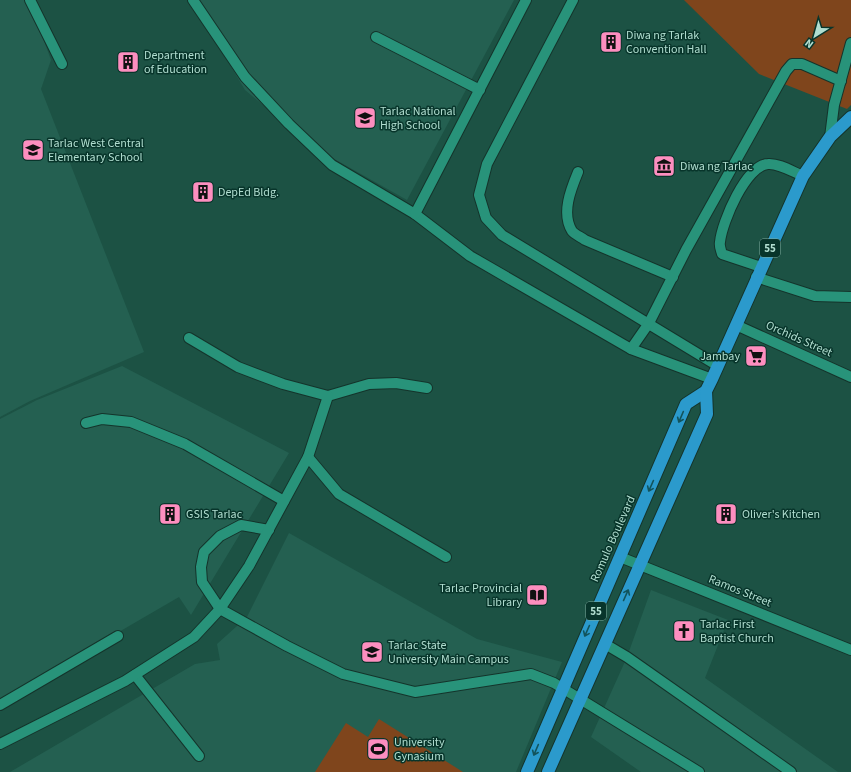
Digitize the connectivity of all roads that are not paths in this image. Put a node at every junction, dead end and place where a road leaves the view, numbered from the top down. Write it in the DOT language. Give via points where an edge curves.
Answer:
graph roads {
  1 [pos="30,0"];
  2 [pos="193,0"];
  3 [pos="526,0"];
  4 [pos="573,0"];
  5 [pos="376,37"];
  6 [pos="851,43"];
  7 [pos="62,64"];
  8 [pos="841,81"];
  9 [pos="480,90"];
  10 [pos="851,117"];
  11 [pos="830,137"];
  12 [pos="578,172"];
  13 [pos="803,176"];
  14 [pos="415,214"];
  15 [pos="759,272"];
  16 [pos="673,278"];
  17 [pos="851,297"];
  18 [pos="649,323"];
  19 [pos="736,326"];
  20 [pos="189,338"];
  21 [pos="631,349"];
  22 [pos="718,366"];
  23 [pos="851,377"];
  24 [pos="712,378"];
  25 [pos="427,388"];
  26 [pos="706,390"];
  27 [pos="328,396"];
  28 [pos="86,423"];
  29 [pos="308,457"];
  30 [pos="284,502"];
  31 [pos="269,530"];
  32 [pos="446,557"];
  33 [pos="620,557"];
  34 [pos="640,564"];
  35 [pos="220,609"];
  36 [pos="118,636"];
  37 [pos="605,644"];
  38 [pos="851,650"];
  39 [pos="135,674"];
  40 [pos="562,688"];
  41 [pos="580,698"];
  42 [pos="0,705"];
  43 [pos="0,744"];
  44 [pos="199,756"];
  45 [pos="527,772"];
  46 [pos="548,772"];
  47 [pos="699,772"];
  48 [pos="791,772"];
  1 -- 7 [label="street"];
  2 -- 14 [label="street" via="245,77 289,124 332,165"];
  3 -- 9 [label="street"];
  4 -- 18 [label="street" via="487,164 479,195 486,218 502,235"];
  5 -- 9 [label="street"];
  6 -- 8 [label="street"];
  8 -- 11 [label="street" via="830,125"];
  8 -- 16 [label="street" via="802,64 792,64 786,70"];
  9 -- 14 [label="street"];
  10 -- 11 [label="highway, Romulo Boulevard / 55"];
  11 -- 13 [label="highway, Romulo Boulevard / 55"];
  12 -- 16 [label="street" via="570,193 567,215 572,231 585,240"];
  13 -- 15 [label="highway, Romulo Boulevard / 55"];
  13 -- 15 [label="street" via="769,163 758,167 738,193 722,230 719,244 722,254"];
  14 -- 21 [label="street" via="470,256"];
  15 -- 17 [label="street" via="815,296"];
  15 -- 19 [label="highway, Romulo Boulevard / 55"];
  16 -- 18 [label="street"];
  18 -- 21 [label="street"];
  18 -- 22 [label="street"];
  19 -- 22 [label="highway, Romulo Boulevard / 55"];
  19 -- 23 [label="street, Orchids Street"];
  20 -- 27 [label="street" via="238,367 284,384"];
  21 -- 24 [label="street"];
  22 -- 24 [label="highway, Romulo Boulevard / 55"];
  24 -- 26 [label="highway, Romulo Boulevard / 55"];
  25 -- 27 [label="street" via="396,383 369,384"];
  26 -- 33 [label="highway, Romulo Boulevard / 55, one-way" via="686,404"];
  26 -- 34 [label="highway, Romulo Boulevard / 55" via="707,414"];
  27 -- 29 [label="street"];
  28 -- 30 [label="street" via="102,419 131,422 185,444"];
  29 -- 30 [label="street"];
  29 -- 32 [label="street" via="339,494"];
  30 -- 31 [label="street"];
  31 -- 35 [label="street"];
  31 -- 35 [label="street" via="241,525 220,536 204,552 202,582"];
  33 -- 34 [label="street, Ramos Street"];
  33 -- 40 [label="highway, Romulo Boulevard / 55, one-way"];
  37 -- 34 [label="highway, Romulo Boulevard / 55, one-way"];
  34 -- 38 [label="street, Ramos Street"];
  35 -- 39 [label="street" via="194,637"];
  35 -- 40 [label="street" via="343,674 415,692 531,674"];
  36 -- 42 [label="street"];
  37 -- 41 [label="highway, Romulo Boulevard / 55"];
  37 -- 48 [label="street"];
  39 -- 43 [label="street"];
  39 -- 44 [label="street"];
  40 -- 41 [label="street"];
  40 -- 45 [label="highway, Romulo Boulevard / 55, one-way"];
  41 -- 46 [label="highway, Romulo Boulevard / 55"];
  41 -- 47 [label="street"];
}
